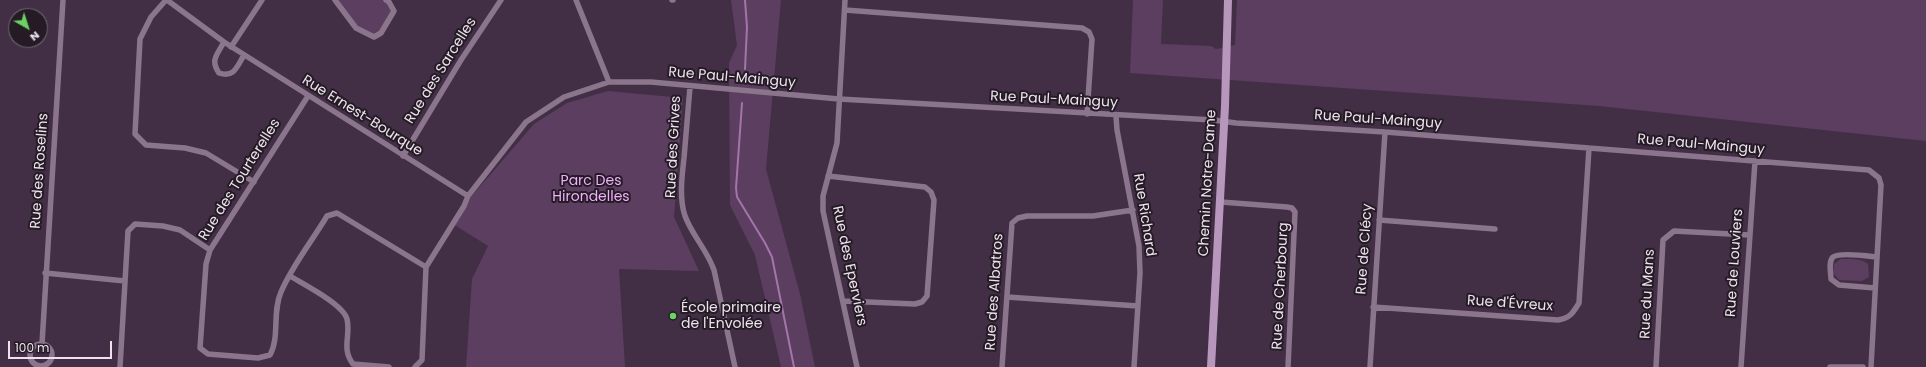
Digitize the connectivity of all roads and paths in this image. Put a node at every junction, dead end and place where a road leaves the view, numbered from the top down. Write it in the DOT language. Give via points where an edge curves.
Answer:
graph roads {
  1 [pos="63,0"];
  2 [pos="166,0"];
  3 [pos="262,0"];
  4 [pos="335,0"];
  5 [pos="386,0"];
  6 [pos="501,0"];
  7 [pos="576,0"];
  8 [pos="845,0"];
  9 [pos="1228,0"];
  10 [pos="845,10"];
  11 [pos="224,42"];
  12 [pos="231,47"];
  13 [pos="244,55"];
  14 [pos="609,82"];
  15 [pos="690,87"];
  16 [pos="308,96"];
  17 [pos="838,99"];
  18 [pos="1087,114"];
  19 [pos="1116,116"];
  20 [pos="1224,122"];
  21 [pos="1385,132"];
  22 [pos="1588,148"];
  23 [pos="403,156"];
  24 [pos="1755,161"];
  25 [pos="828,176"];
  26 [pos="254,182"];
  27 [pos="468,196"];
  28 [pos="1221,202"];
  29 [pos="1133,210"];
  30 [pos="1379,220"];
  31 [pos="1495,229"];
  32 [pos="1749,235"];
  33 [pos="210,250"];
  34 [pos="1877,257"];
  35 [pos="426,267"];
  36 [pos="46,273"];
  37 [pos="290,276"];
  38 [pos="125,281"];
  39 [pos="1875,288"];
  40 [pos="1007,297"];
  41 [pos="844,301"];
  42 [pos="1138,306"];
  43 [pos="1373,307"];
  44 [pos="42,344"];
  45 [pos="120,367"];
  46 [pos="389,367"];
  47 [pos="415,367"];
  48 [pos="735,367"];
  49 [pos="857,367"];
  50 [pos="1002,367"];
  51 [pos="1134,367"];
  52 [pos="1211,367"];
  53 [pos="1288,367"];
  54 [pos="1370,367"];
  55 [pos="1656,367"];
  56 [pos="1741,367"];
  57 [pos="1830,367"];
  58 [pos="1863,367"];
  59 [pos="1871,367"];
  1 -- 36 [label="street, Rue des Roselins"];
  2 -- 11 [label="street, Rue Ernest-Bourque"];
  2 -- 26 [label="street" via="151,18 140,39 135,134 146,145 185,148 206,153"];
  3 -- 12 [label="street"];
  4 -- 5 [label="street" via="356,28 374,37 381,33 394,11 390,2"];
  6 -- 23 [label="street, Rue des Sarcelles"];
  7 -- 14 [label="street"];
  8 -- 10 [label="street, Rue des Eperviers"];
  9 -- 20 [label="street, Chemin Notre-Dame"];
  10 -- 17 [label="street, Rue des Eperviers"];
  10 -- 18 [label="street" via="1082,28 1090,32 1092,39"];
  11 -- 12 [label="street, Rue Ernest-Bourque"];
  11 -- 13 [label="street" via="214,60 219,73 227,76 233,73"];
  12 -- 13 [label="street, Rue Ernest-Bourque"];
  13 -- 16 [label="street, Rue Ernest-Bourque"];
  14 -- 15 [label="street, Rue Paul-Mainguy" via="650,82"];
  14 -- 27 [label="street, Rue Paul-Mainguy" via="564,97 526,122"];
  15 -- 17 [label="street, Rue Paul-Mainguy"];
  15 -- 48 [label="street, Rue des Grives" via="682,203 692,231 710,258 714,270"];
  16 -- 23 [label="street, Rue Ernest-Bourque"];
  16 -- 26 [label="street, Rue des Tourterelles"];
  17 -- 18 [label="street, Rue Paul-Mainguy"];
  17 -- 25 [label="street, Rue des Eperviers" via="837,143"];
  18 -- 19 [label="street, Rue Paul-Mainguy"];
  19 -- 20 [label="street, Rue Paul-Mainguy"];
  19 -- 29 [label="street, Rue Richard"];
  20 -- 21 [label="street, Rue Paul-Mainguy"];
  20 -- 28 [label="street, Chemin Notre-Dame"];
  21 -- 22 [label="street, Rue Paul-Mainguy"];
  21 -- 30 [label="street, Rue de Clécy"];
  22 -- 24 [label="street, Rue Paul-Mainguy"];
  22 -- 43 [label="street, Rue d'Évreux" via="1578,303 1573,314 1558,320"];
  23 -- 27 [label="street, Rue Ernest-Bourque"];
  24 -- 32 [label="street, Rue de Louviers"];
  24 -- 34 [label="street, Rue Paul-Mainguy" via="1869,170 1879,178 1880,185"];
  25 -- 41 [label="street, Rue des Eperviers" via="823,196 823,211"];
  25 -- 41 [label="street" via="925,187 931,192 934,200 927,296 922,302 915,304"];
  26 -- 33 [label="street, Rue des Tourterelles"];
  27 -- 35 [label="street, Rue Paul-Mainguy"];
  28 -- 52 [label="street, Chemin Notre-Dame"];
  28 -- 53 [label="street, Rue de Cherbourg" via="1287,207 1295,212"];
  29 -- 40 [label="street, Rue des Albatros" via="1093,216 1018,218 1012,223"];
  29 -- 42 [label="street, Rue Richard" via="1140,246"];
  30 -- 31 [label="street"];
  30 -- 43 [label="street, Rue de Clécy"];
  32 -- 55 [label="street, Rue du Mans" via="1674,231 1663,240"];
  32 -- 56 [label="street, Rue de Louviers"];
  33 -- 37 [label="street, Rue des Tourterelles" via="206,264 200,348 208,354 258,358 270,355 280,293"];
  33 -- 38 [label="street" via="180,230 135,224 128,231"];
  34 -- 39 [label="street"];
  34 -- 39 [label="street" via="1838,255 1831,263 1831,279 1839,285"];
  35 -- 37 [label="street, Rue des Tourterelles" via="337,213 327,216"];
  35 -- 47 [label="street, Rue Paul-Mainguy" via="422,360"];
  36 -- 38 [label="street"];
  36 -- 44 [label="street, Rue des Roselins"];
  37 -- 46 [label="street" via="340,308 347,319 346,356 353,364"];
  38 -- 45 [label="street"];
  39 -- 59 [label="street"];
  40 -- 42 [label="street"];
  40 -- 50 [label="street, Rue des Albatros"];
  41 -- 49 [label="street, Rue des Eperviers"];
  42 -- 51 [label="street, Rue Richard"];
  43 -- 54 [label="street, Rue de Clécy"];
  57 -- 58 [label="street"];
}
